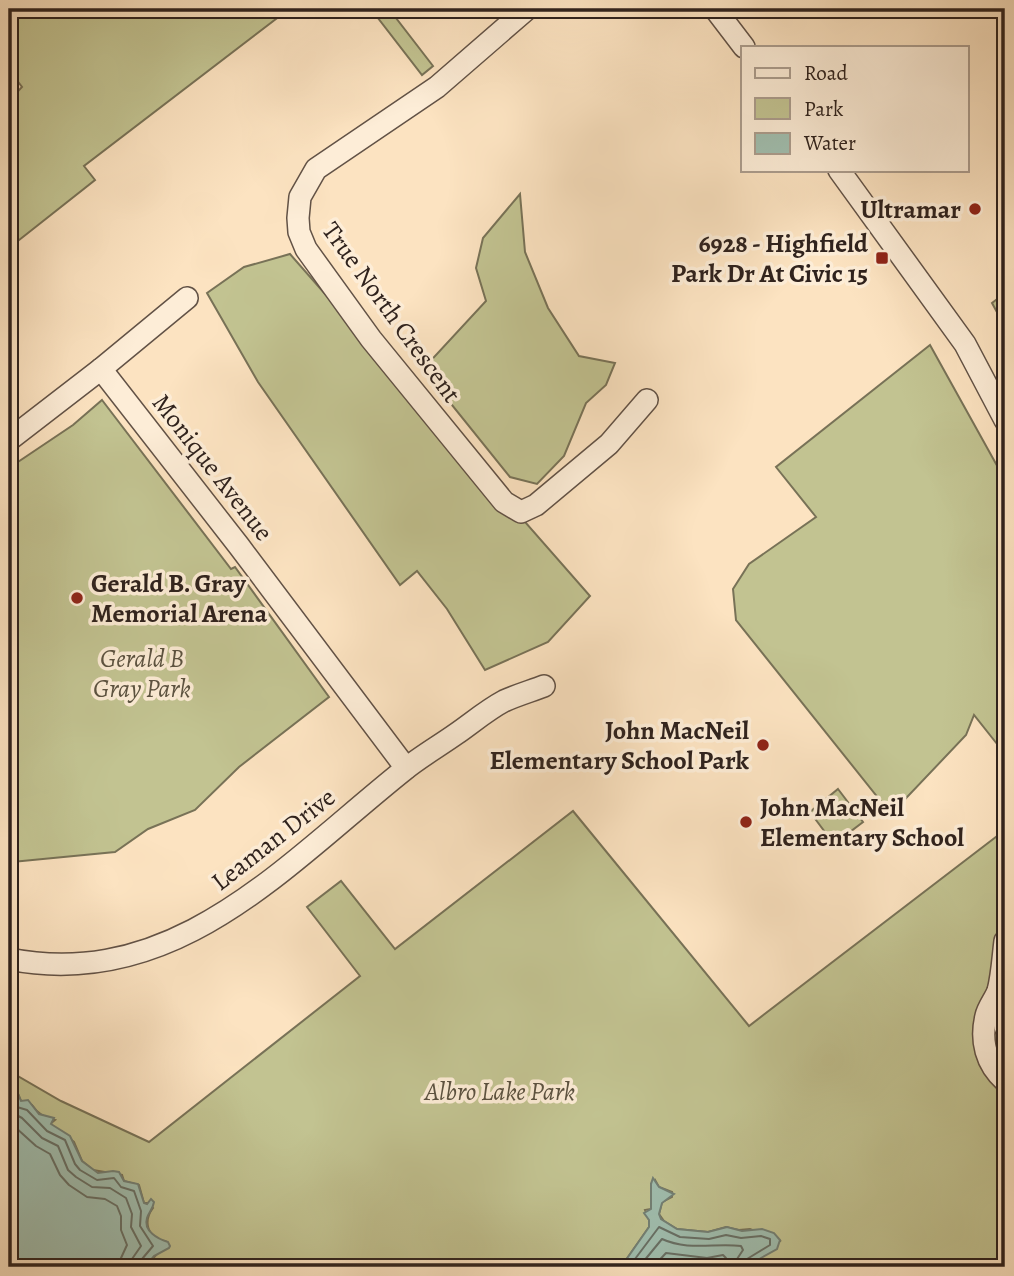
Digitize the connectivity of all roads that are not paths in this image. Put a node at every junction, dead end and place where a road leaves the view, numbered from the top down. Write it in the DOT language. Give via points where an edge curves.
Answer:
graph roads {
  1 [pos="527,9"];
  2 [pos="715,9"];
  3 [pos="743,46"];
  4 [pos="840,172"];
  5 [pos="187,298"];
  6 [pos="101,369"];
  7 [pos="647,400"];
  8 [pos="1005,420"];
  9 [pos="9,440"];
  10 [pos="544,687"];
  11 [pos="406,768"];
  12 [pos="1005,942"];
  13 [pos="9,959"];
  14 [pos="998,991"];
  15 [pos="1005,1027"];
  16 [pos="1005,1081"];
  1 -- 7 [label="street, True North Crescent" via="437,87 316,169 300,197 301,240 441,428 504,502 521,512 536,505 609,444"];
  2 -- 3 [label="street"];
  4 -- 8 [label="street" via="965,344"];
  5 -- 6 [label="street"];
  6 -- 9 [label="street"];
  6 -- 11 [label="street, Monique Avenue"];
  10 -- 11 [label="street, Leaman Drive" via="503,702"];
  11 -- 13 [label="street, Leaman Drive" via="214,920 175,941 91,963"];
  12 -- 14 [label="street"];
  14 -- 15 [label="street"];
  14 -- 16 [label="street" via="986,1014 984,1034 986,1055"];
}
